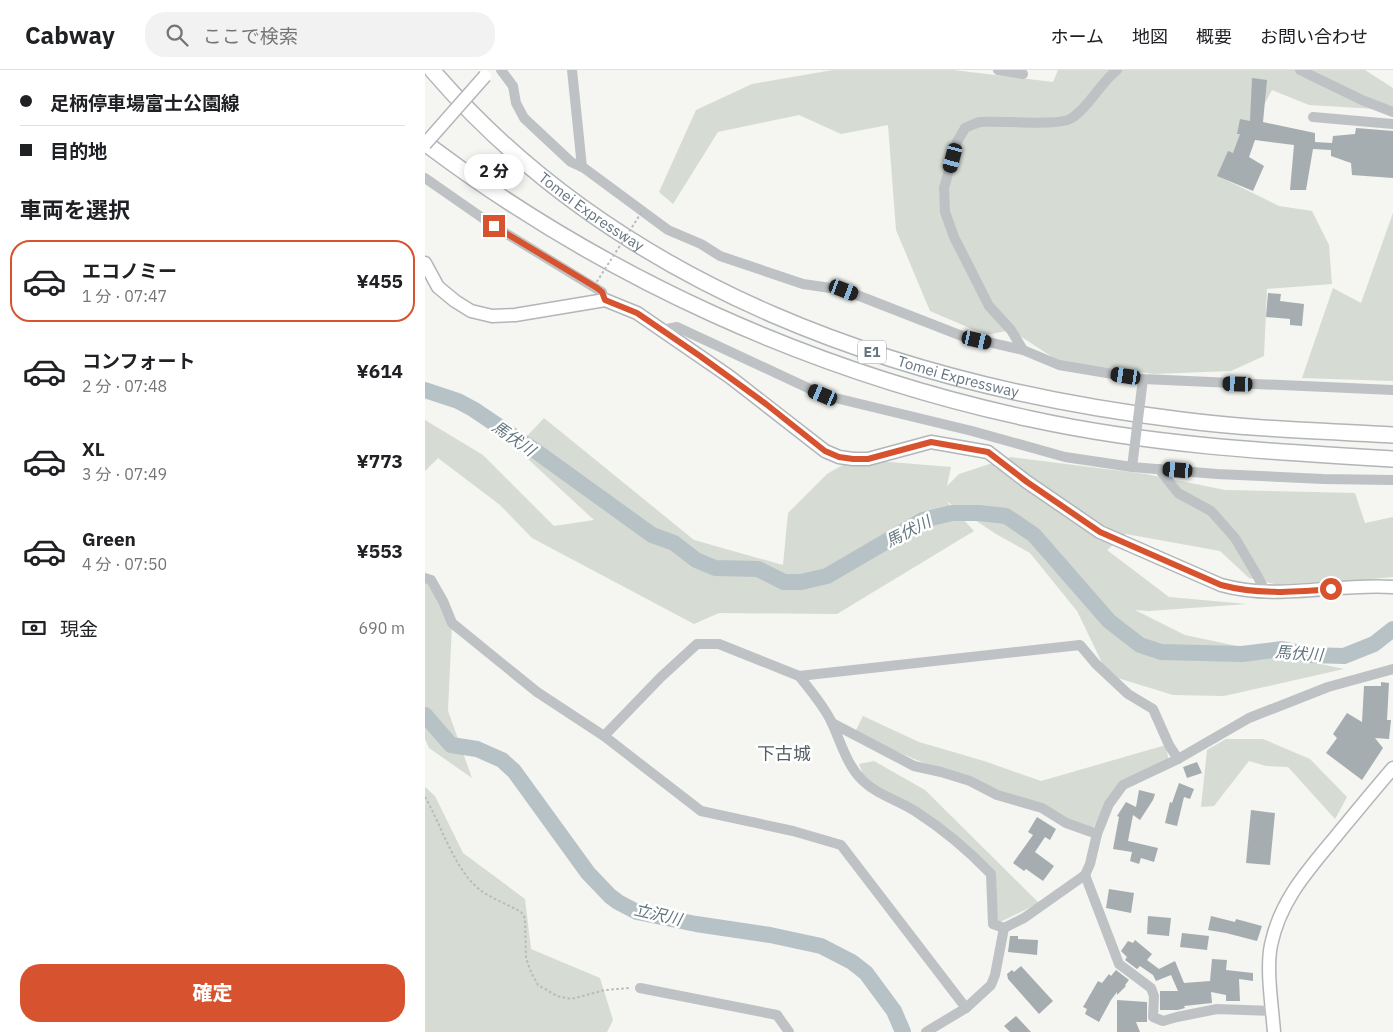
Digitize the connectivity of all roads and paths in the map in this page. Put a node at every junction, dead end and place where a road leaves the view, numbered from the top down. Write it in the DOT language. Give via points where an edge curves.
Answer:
graph roads {
  1 [pos="431,70"];
  2 [pos="501,70"];
  3 [pos="572,70"];
  4 [pos="998,70"];
  5 [pos="1117,70"];
  6 [pos="1300,70"];
  7 [pos="489,73"];
  8 [pos="1023,74"];
  9 [pos="1108,74"];
  10 [pos="1393,112"];
  11 [pos="1313,117"];
  12 [pos="1393,124"];
  13 [pos="425,143"];
  14 [pos="582,167"];
  15 [pos="425,178"];
  16 [pos="643,210"];
  17 [pos="425,264"];
  18 [pos="594,286"];
  19 [pos="605,300"];
  20 [pos="662,330"];
  21 [pos="1023,350"];
  22 [pos="1143,379"];
  23 [pos="1393,390"];
  24 [pos="1393,435"];
  25 [pos="1393,459"];
  26 [pos="1132,467"];
  27 [pos="1159,469"];
  28 [pos="1393,480"];
  29 [pos="425,578"];
  30 [pos="1393,587"];
  31 [pos="1266,593"];
  32 [pos="1393,669"];
  33 [pos="799,676"];
  34 [pos="831,723"];
  35 [pos="604,736"];
  36 [pos="1178,759"];
  37 [pos="1393,768"];
  38 [pos="425,797"];
  39 [pos="1097,834"];
  40 [pos="1085,875"];
  41 [pos="1004,928"];
  42 [pos="640,988"];
  43 [pos="966,1008"];
  44 [pos="1272,1011"];
  45 [pos="789,1032"];
  46 [pos="926,1032"];
  47 [pos="1274,1032"];
  1 -- 24 [label="highway, Tomei Expressway / E1" via="524,162 611,229 740,300 824,335 917,367 1035,397 1182,420"];
  2 -- 14 [label="street" via="513,86 516,103 525,118 571,162"];
  3 -- 14 [label="street"];
  4 -- 8 [label="street"];
  5 -- 9 [label="street"];
  6 -- 10 [label="street"];
  7 -- 13 [label="main road, bridge"];
  9 -- 21 [label="street" via="1071,119 978,122 965,128 957,142 945,188 945,212 989,306 1011,330"];
  11 -- 12 [label="street"];
  13 -- 25 [label="highway, Tomei Expressway / E1" via="525,214 660,289 724,320 887,381 973,406 1103,432 1229,448"];
  14 -- 16 [label="street"];
  15 -- 18 [label="street" via="494,226"];
  16 -- 18 [label="path, bridge"];
  16 -- 21 [label="street" via="668,230 721,256 803,284 844,290 961,336"];
  17 -- 19 [label="main road" via="438,287 455,301 471,311 492,316"];
  18 -- 19 [label="street" via="602,292"];
  19 -- 20 [label="main road" via="637,313"];
  20 -- 26 [label="street" via="677,328 823,395 1065,457"];
  20 -- 31 [label="main road" via="737,382 825,451 839,457 868,459 931,442 988,452 1100,532 1221,585"];
  21 -- 22 [label="street" via="1059,366"];
  22 -- 23 [label="street"];
  22 -- 26 [label="street, bridge"];
  26 -- 27 [label="street"];
  27 -- 28 [label="street" via="1313,479"];
  27 -- 31 [label="street" via="1178,493 1211,511 1235,538"];
  29 -- 35 [label="street" via="431,580 452,622 537,692"];
  30 -- 31 [label="main road"];
  32 -- 36 [label="street" via="1328,687 1249,718"];
  33 -- 34 [label="street"];
  33 -- 35 [label="street" via="719,644 697,644"];
  33 -- 36 [label="street" via="1080,645 1128,694 1153,709"];
  34 -- 39 [label="street" via="915,766 970,781 997,795 1042,808"];
  34 -- 41 [label="street" via="843,753 862,780 914,810 967,849 991,874 993,924"];
  35 -- 43 [label="street" via="701,811 841,845"];
  36 -- 39 [label="street" via="1123,785 1109,804"];
  37 -- 44 [label="main road" via="1303,876 1285,903 1271,946"];
  38 -- 42 [label="path" via="470,879 483,892 521,912 525,918 526,958 538,984 557,996 571,999 605,990"];
  39 -- 40 [label="street"];
  40 -- 41 [label="street" via="1024,918"];
  40 -- 44 [label="street" via="1119,964 1151,988 1153,1017 1163,1021 1217,1009"];
  41 -- 43 [label="street" via="991,985"];
  42 -- 45 [label="street" via="777,1015"];
  43 -- 46 [label="street"];
  44 -- 47 [label="main road"];
}
